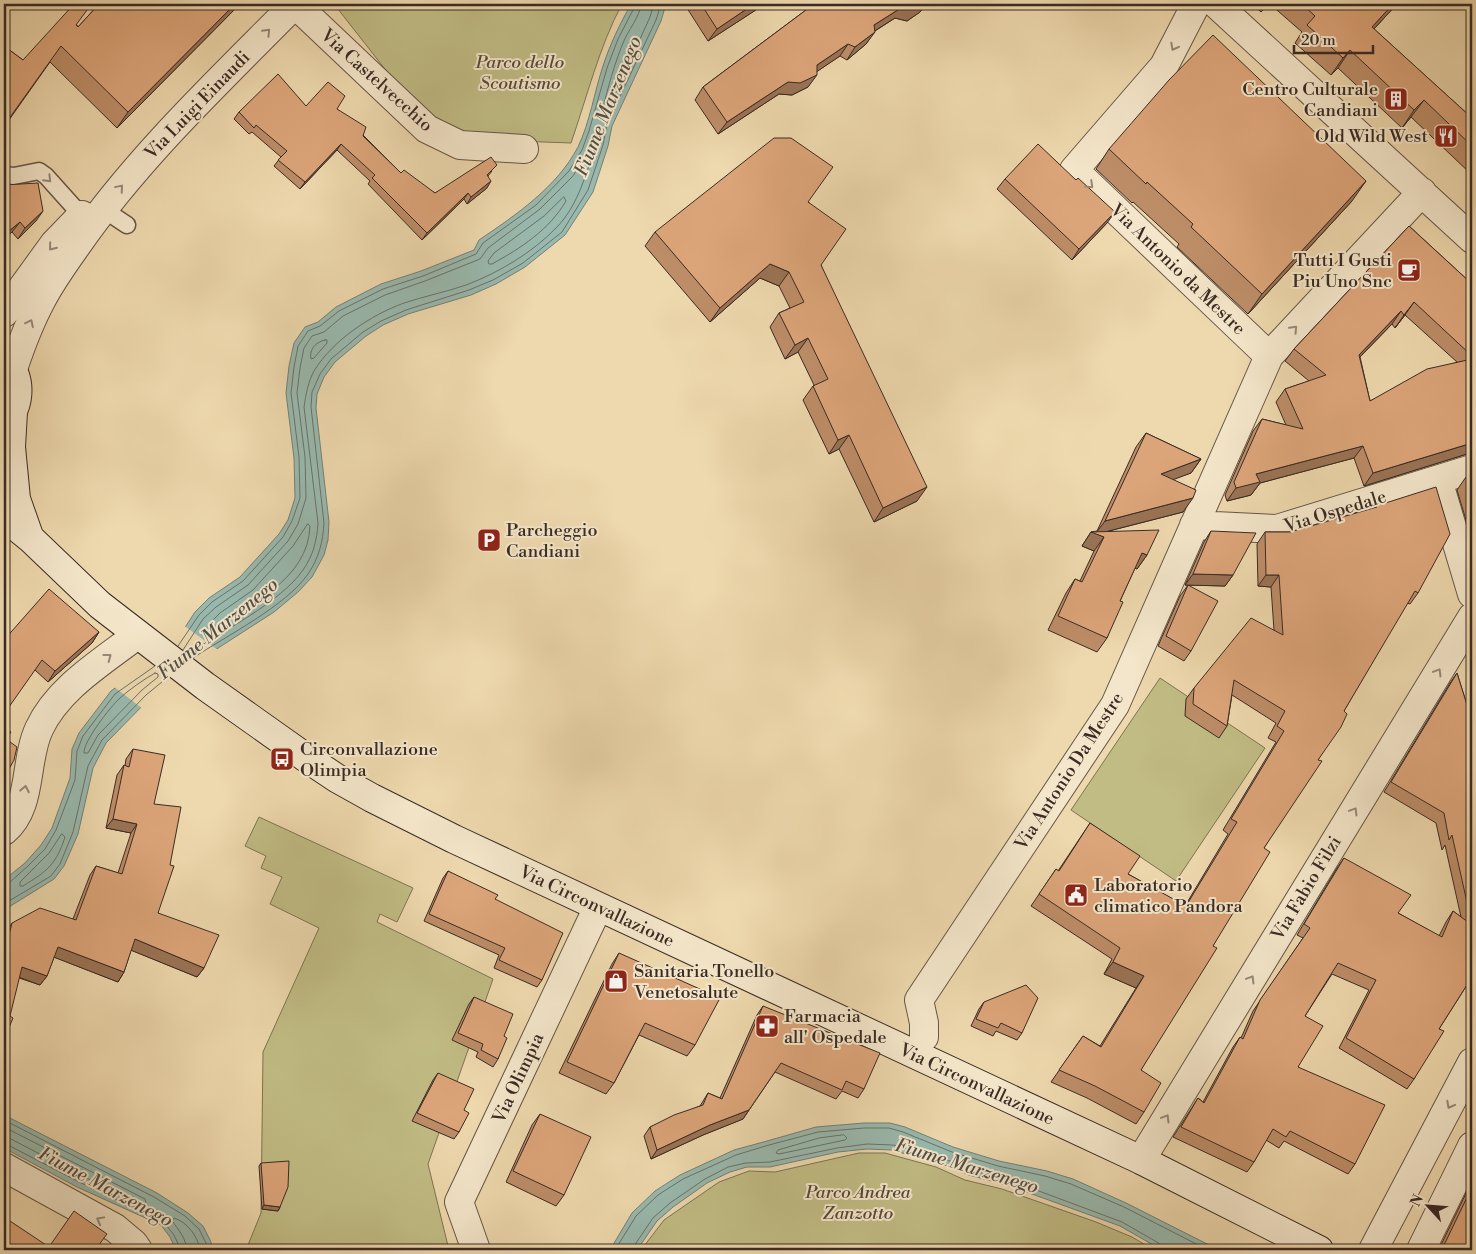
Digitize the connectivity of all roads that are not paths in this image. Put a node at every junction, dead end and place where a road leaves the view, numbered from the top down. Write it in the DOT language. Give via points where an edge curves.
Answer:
graph roads {
  1 [pos="295,4"];
  2 [pos="1196,4"];
  3 [pos="1216,4"];
  4 [pos="524,149"];
  5 [pos="4,175"];
  6 [pos="1422,192"];
  7 [pos="92,212"];
  8 [pos="127,225"];
  9 [pos="1472,239"];
  10 [pos="4,313"];
  11 [pos="1269,356"];
  12 [pos="8,363"];
  13 [pos="8,418"];
  14 [pos="1472,469"];
  15 [pos="1440,488"];
  16 [pos="4,516"];
  17 [pos="1194,524"];
  18 [pos="30,538"];
  19 [pos="1472,594"];
  20 [pos="1472,617"];
  21 [pos="137,635"];
  22 [pos="4,831"];
  23 [pos="598,907"];
  24 [pos="924,1037"];
  25 [pos="1472,1062"];
  26 [pos="1472,1146"];
  27 [pos="1141,1160"];
  28 [pos="4,1167"];
  29 [pos="138,1250"];
  30 [pos="476,1250"];
  31 [pos="1319,1250"];
  32 [pos="1373,1250"];
  33 [pos="1421,1250"];
  1 -- 4 [label="street, Via Castelvecchio" via="427,129 460,145"];
  7 -- 1 [label="street, Via Luigi Einaudi, one-way"];
  2 -- 11 [label="street, Via Antonio da Mestre, one-way" via="1164,66 1074,170"];
  3 -- 6 [label="street"];
  5 -- 7 [label="lane, one-way" via="39,171"];
  6 -- 9 [label="street"];
  11 -- 6 [label="street, one-way"];
  7 -- 8 [label="lane"];
  7 -- 10 [label="street, Via Luigi Einaudi, one-way" via="54,244"];
  12 -- 7 [label="street, Via Luigi Einaudi, one-way"];
  11 -- 17 [label="street, Via Antonio Da Mestre"];
  12 -- 13 [label="street, Via Circonvallazione" via="16,376 18,390"];
  13 -- 18 [label="street, Via Circonvallazione" via="16,499"];
  14 -- 15 [label="street, Via Ospedale"];
  15 -- 17 [label="street, Via Ospedale" via="1277,529"];
  15 -- 19 [label="street"];
  16 -- 18 [label="street, Via Circonvallazione"];
  17 -- 24 [label="street, Via Antonio Da Mestre" via="1115,705 919,1000"];
  18 -- 21 [label="street, Via Circonvallazione" via="100,606"];
  27 -- 20 [label="street, Via Fabio Filzi, one-way"];
  22 -- 21 [label="street, one-way" via="12,825 22,804 38,731 49,710 91,670"];
  21 -- 23 [label="street, Via Circonvallazione" via="305,757 372,798"];
  23 -- 27 [label="street, Via Circonvallazione"];
  23 -- 30 [label="street, Via Olimpia" via="459,1202"];
  25 -- 32 [label="street, one-way"];
  26 -- 33 [label="street"];
  27 -- 31 [label="street, Via Circonvallazione"];
  29 -- 28 [label="street, one-way" via="114,1228"];
}
